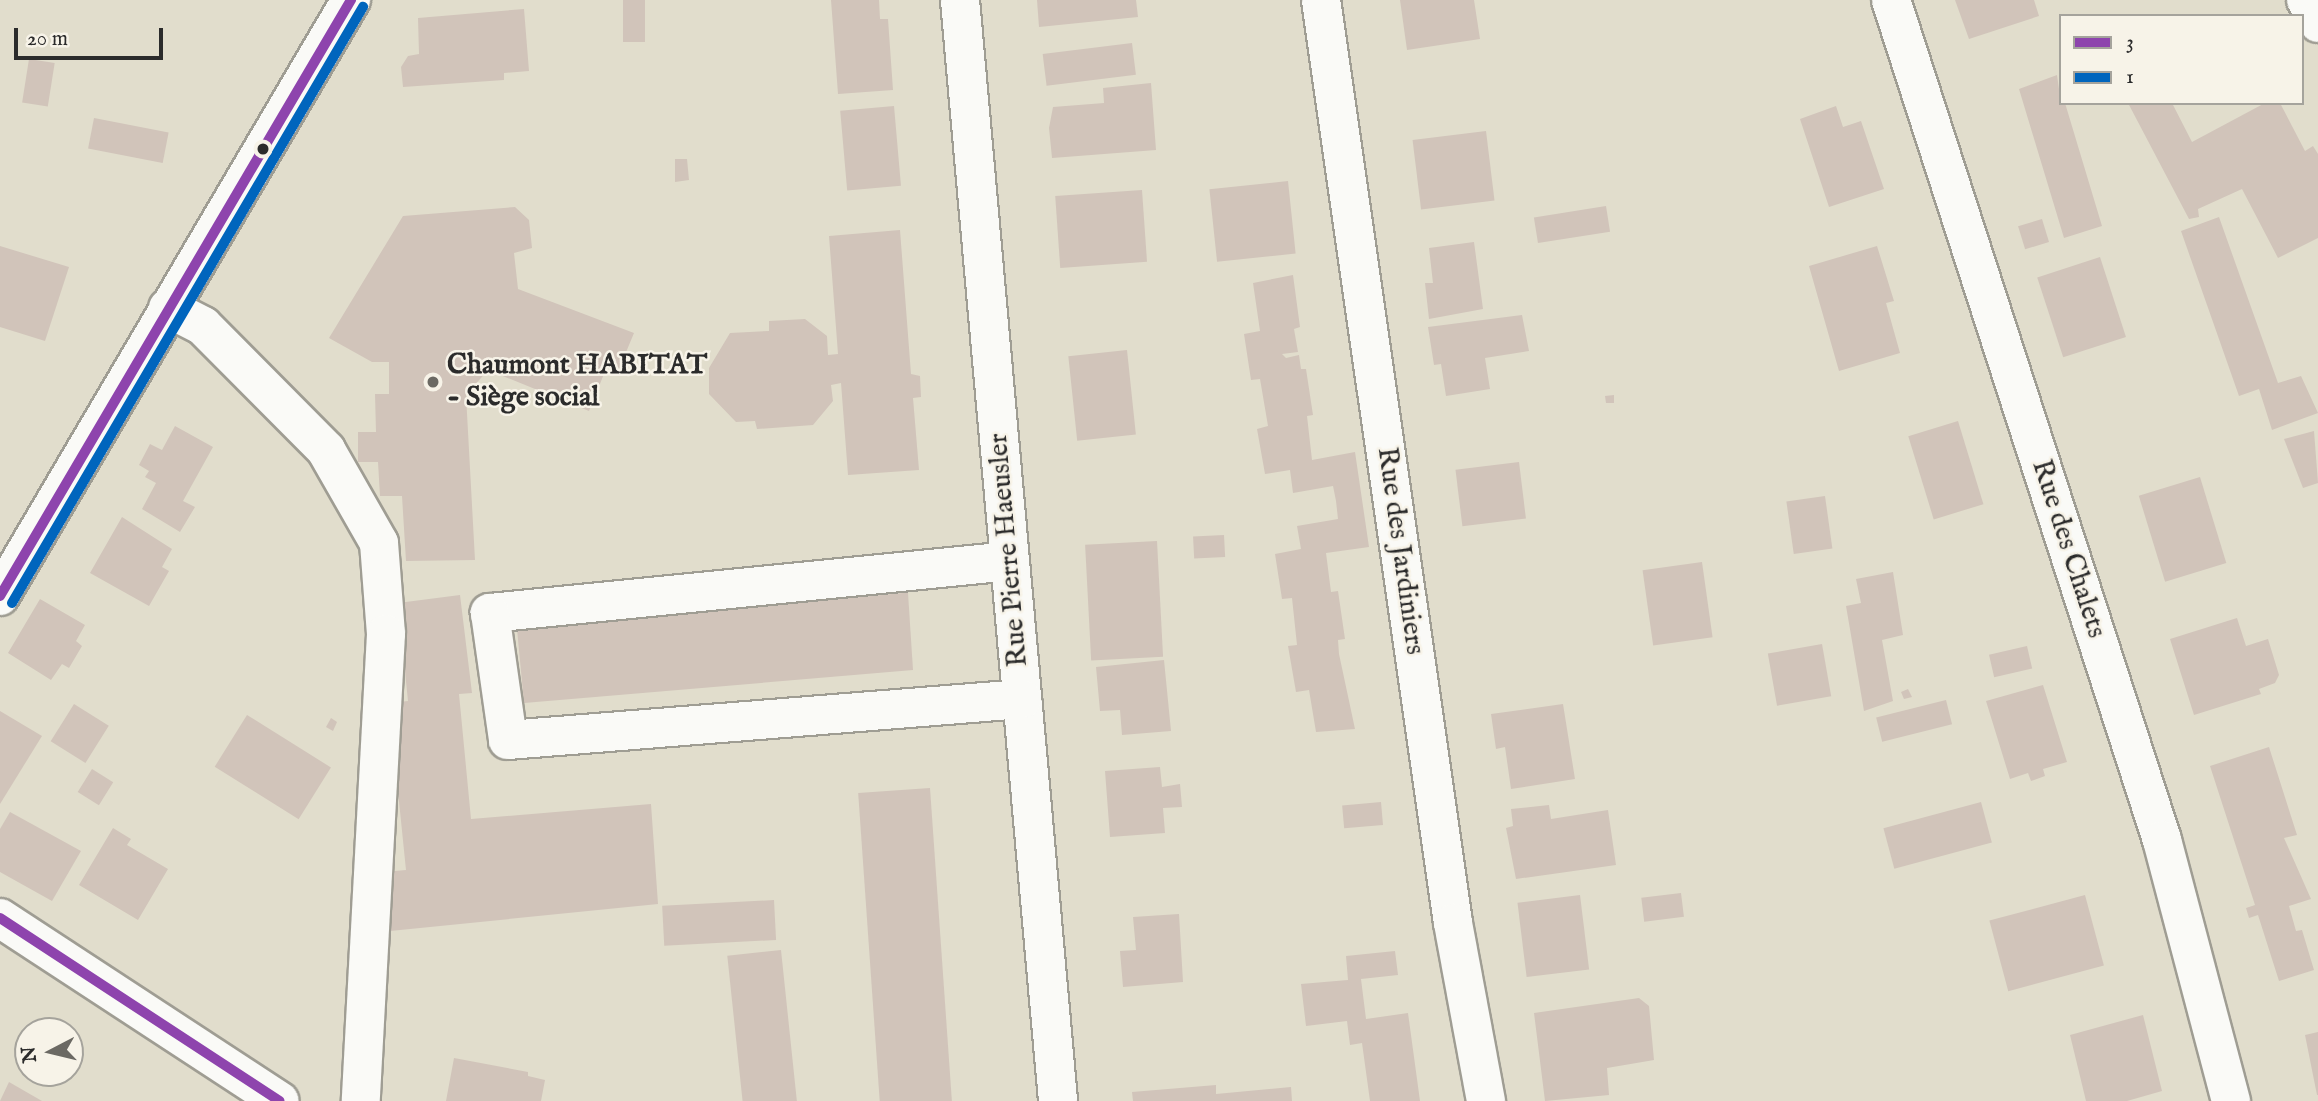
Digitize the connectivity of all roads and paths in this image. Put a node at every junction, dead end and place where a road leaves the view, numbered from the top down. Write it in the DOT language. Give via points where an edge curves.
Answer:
graph roads {
  1 [pos="351,0"];
  2 [pos="960,0"];
  3 [pos="1321,0"];
  4 [pos="1891,0"];
  5 [pos="2306,0"];
  6 [pos="2318,23"];
  7 [pos="168,308"];
  8 [pos="1010,561"];
  9 [pos="0,596"];
  10 [pos="1022,699"];
  11 [pos="0,918"];
  12 [pos="280,1101"];
  13 [pos="361,1101"];
  14 [pos="1058,1101"];
  15 [pos="1486,1101"];
  16 [pos="2231,1101"];
  1 -- 7 [label="street"];
  2 -- 8 [label="street, Rue Pierre Haeusler"];
  3 -- 15 [label="street, Rue des Jardiniers" via="1451,909"];
  4 -- 16 [label="street, Rue des Chalets" via="2162,840"];
  5 -- 6 [label="street"];
  7 -- 9 [label="street"];
  7 -- 13 [label="street" via="203,326 326,450 379,543 386,634"];
  8 -- 10 [label="street, Rue Pierre Haeusler"];
  8 -- 10 [label="street" via="490,613 508,740"];
  10 -- 14 [label="street, Rue Pierre Haeusler"];
  11 -- 12 [label="street"];
}
